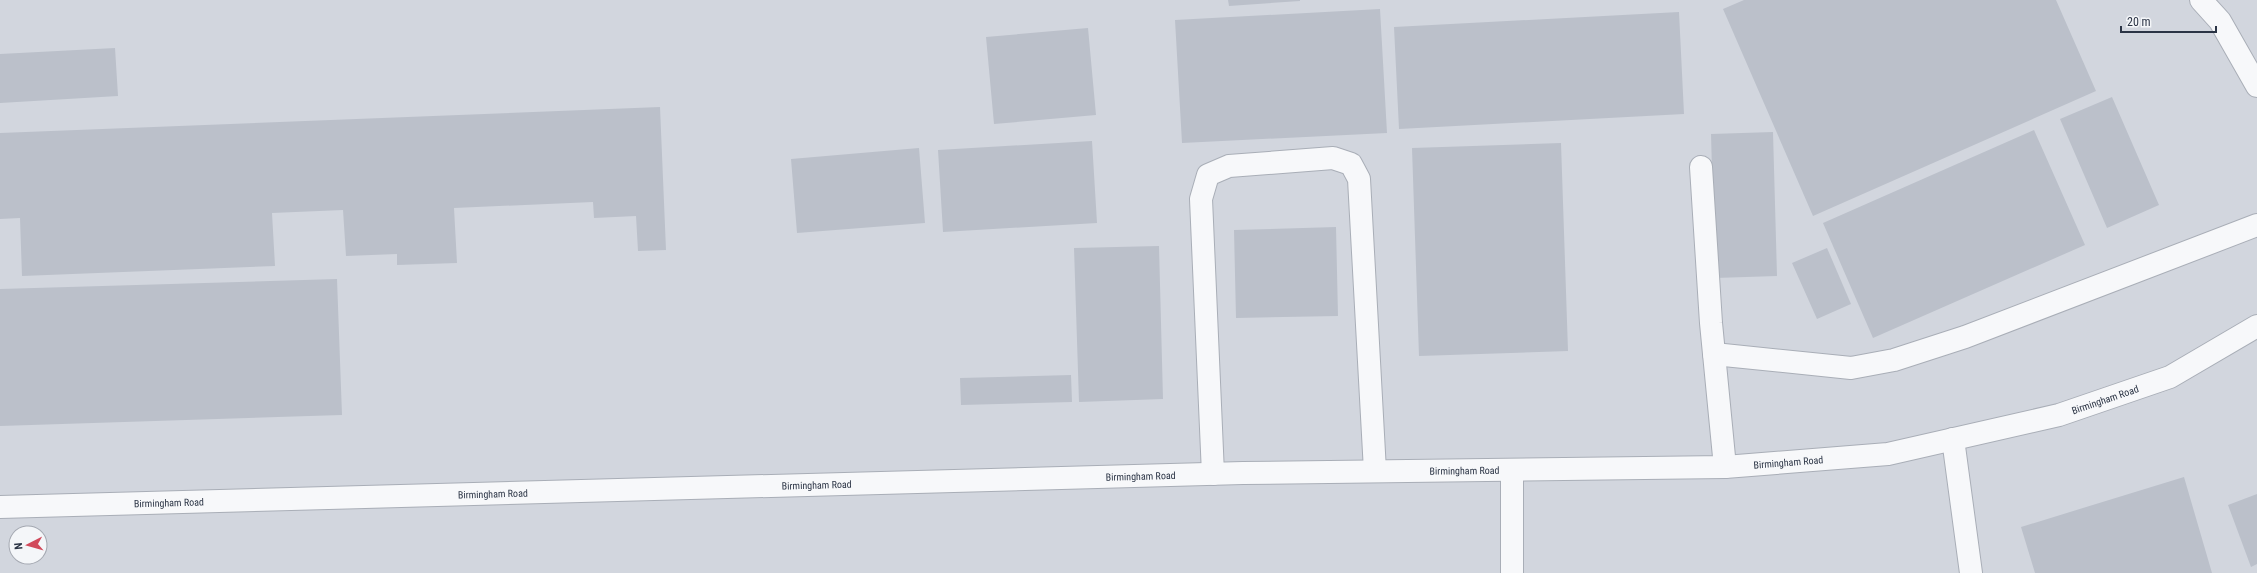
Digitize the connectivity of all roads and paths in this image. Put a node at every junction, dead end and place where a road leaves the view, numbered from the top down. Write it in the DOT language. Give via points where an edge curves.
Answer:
graph roads {
  1 [pos="2201,0"];
  2 [pos="2257,86"];
  3 [pos="1701,167"];
  4 [pos="2257,225"];
  5 [pos="2257,326"];
  6 [pos="1714,354"];
  7 [pos="1953,439"];
  8 [pos="1725,467"];
  9 [pos="1512,470"];
  10 [pos="1375,471"];
  11 [pos="1213,474"];
  12 [pos="0,507"];
  13 [pos="1512,573"];
  14 [pos="1971,573"];
  1 -- 2 [label="street" via="2220,21"];
  3 -- 6 [label="street"];
  4 -- 6 [label="street" via="1965,337 1894,360 1851,368"];
  5 -- 7 [label="street, Birmingham Road" via="2170,377 2059,415"];
  6 -- 8 [label="street"];
  7 -- 8 [label="street, Birmingham Road" via="1888,454"];
  7 -- 14 [label="street"];
  8 -- 9 [label="street, Birmingham Road"];
  9 -- 10 [label="street, Birmingham Road"];
  9 -- 13 [label="street"];
  10 -- 11 [label="street, Birmingham Road"];
  10 -- 11 [label="street" via="1359,179 1351,164 1333,158 1229,166 1208,175 1204,184 1201,199"];
  11 -- 12 [label="street, Birmingham Road"];
}
